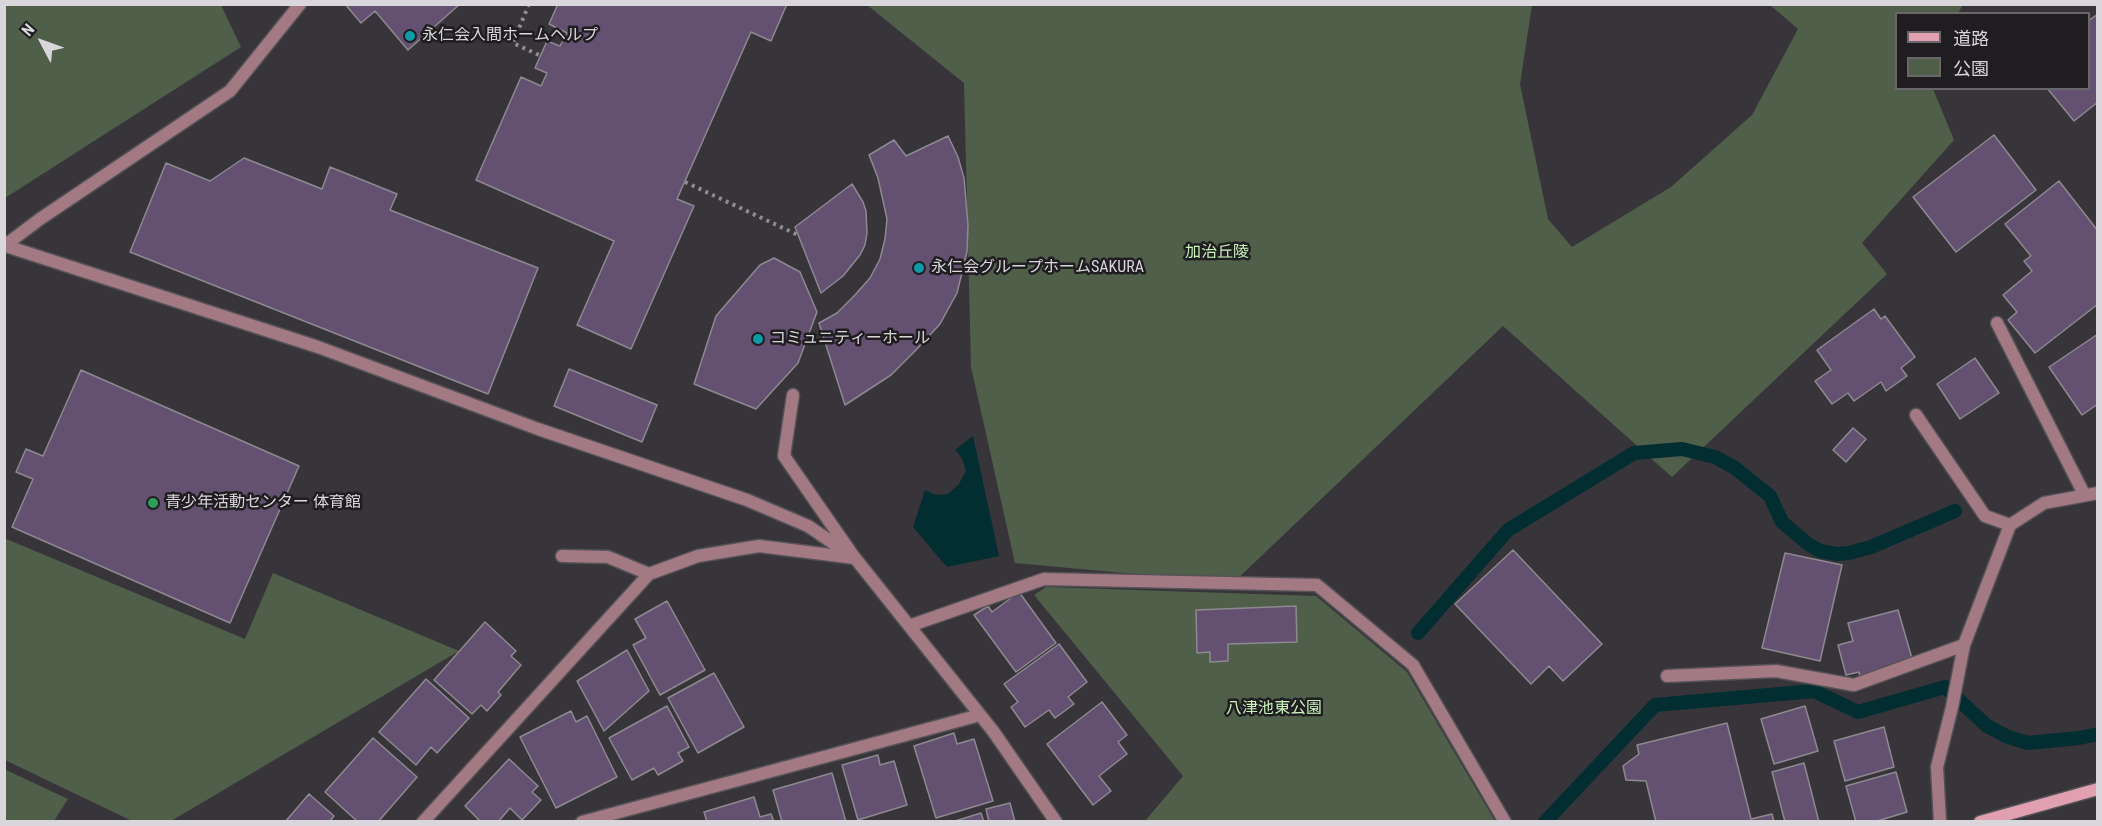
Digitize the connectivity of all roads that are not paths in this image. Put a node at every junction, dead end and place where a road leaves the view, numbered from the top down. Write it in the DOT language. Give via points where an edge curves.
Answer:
graph roads {
  1 [pos="300,4"];
  2 [pos="5,246"];
  3 [pos="1997,323"];
  4 [pos="793,395"];
  5 [pos="1916,415"];
  6 [pos="2097,493"];
  7 [pos="2084,494"];
  8 [pos="2010,525"];
  9 [pos="562,556"];
  10 [pos="855,558"];
  11 [pos="649,574"];
  12 [pos="909,626"];
  13 [pos="1964,645"];
  14 [pos="1667,676"];
  15 [pos="980,715"];
  16 [pos="2097,789"];
  17 [pos="1998,819"];
  18 [pos="423,822"];
  19 [pos="582,822"];
  20 [pos="1056,822"];
  21 [pos="1505,822"];
  22 [pos="1941,822"];
  23 [pos="1980,822"];
  1 -- 2 [label="street" via="230,91"];
  2 -- 10 [label="street" via="318,347 538,429 747,500 808,526"];
  3 -- 7 [label="street"];
  4 -- 10 [label="street" via="784,456"];
  5 -- 8 [label="street" via="1985,516"];
  6 -- 7 [label="street"];
  7 -- 8 [label="street" via="2044,503"];
  8 -- 13 [label="street"];
  9 -- 11 [label="street" via="608,557"];
  10 -- 11 [label="street" via="759,546 698,556"];
  10 -- 12 [label="street"];
  11 -- 18 [label="street"];
  12 -- 15 [label="street"];
  12 -- 21 [label="street" via="1044,579 1317,585 1413,665"];
  13 -- 14 [label="street" via="1854,686 1776,671"];
  13 -- 22 [label="street" via="1937,767"];
  15 -- 19 [label="street"];
  15 -- 20 [label="street"];
  16 -- 17 [label="street"];
  17 -- 23 [label="street"];
}
